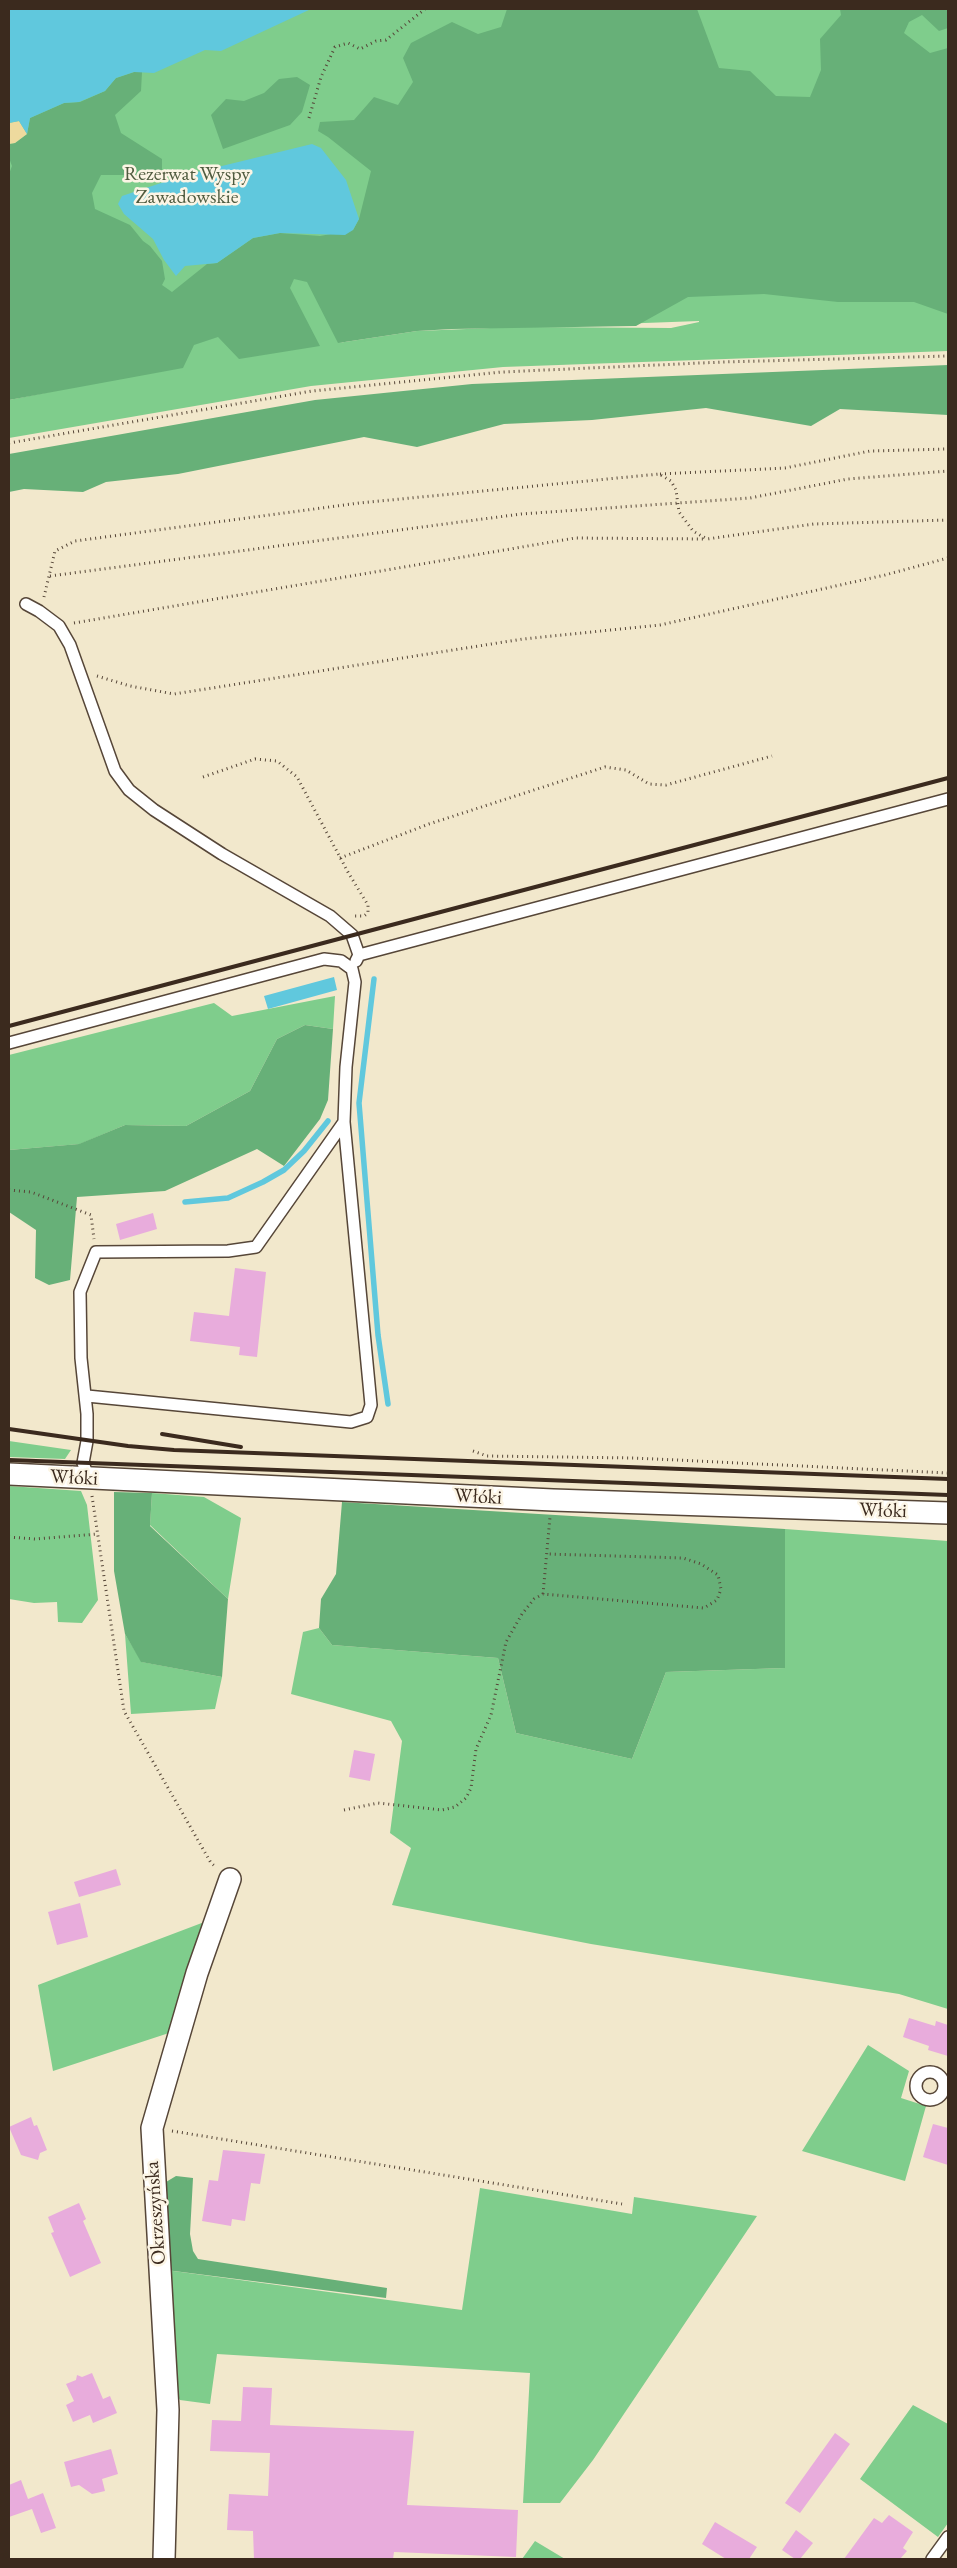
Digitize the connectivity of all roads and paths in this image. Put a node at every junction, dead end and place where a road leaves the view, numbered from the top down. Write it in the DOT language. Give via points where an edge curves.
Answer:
graph roads {
  1 [pos="425,9"];
  2 [pos="309,118"];
  3 [pos="948,356"];
  4 [pos="9,443"];
  5 [pos="948,449"];
  6 [pos="948,471"];
  7 [pos="659,474"];
  8 [pos="678,502"];
  9 [pos="948,520"];
  10 [pos="707,540"];
  11 [pos="948,558"];
  12 [pos="50,576"];
  13 [pos="26,604"];
  14 [pos="39,611"];
  15 [pos="58,626"];
  16 [pos="78,670"];
  17 [pos="772,756"];
  18 [pos="203,777"];
  19 [pos="948,799"];
  20 [pos="340,858"];
  21 [pos="330,916"];
  22 [pos="359,955"];
  23 [pos="352,969"];
  24 [pos="9,1044"];
  25 [pos="344,1122"];
  26 [pos="9,1190"];
  27 [pos="96,1252"];
  28 [pos="87,1396"];
  29 [pos="473,1452"];
  30 [pos="948,1473"];
  31 [pos="9,1474"];
  32 [pos="89,1479"];
  33 [pos="553,1500"];
  34 [pos="948,1513"];
  35 [pos="98,1534"];
  36 [pos="9,1537"];
  37 [pos="547,1554"];
  38 [pos="543,1594"];
  39 [pos="344,1810"];
  40 [pos="230,1879"];
  41 [pos="152,2128"];
  42 [pos="622,2204"];
  43 [pos="948,2537"];
  44 [pos="164,2559"];
  45 [pos="932,2559"];
  1 -- 2 [label="path" via="386,40 360,49 348,43 335,47 321,77"];
  3 -- 4 [label="path" via="492,373 312,391"];
  5 -- 7 [label="path" via="870,451 785,468"];
  6 -- 8 [label="path" via="848,479 750,498"];
  7 -- 8 [label="path" via="671,481"];
  7 -- 12 [label="path" via="359,503 75,541 55,551"];
  8 -- 10 [label="path" via="679,512 693,531"];
  8 -- 12 [label="path" via="521,514"];
  9 -- 10 [label="path" via="814,524"];
  10 -- 15 [label="path" via="575,538"];
  11 -- 16 [label="path" via="660,625 523,639 174,694 130,686"];
  12 -- 14 [label="path"];
  13 -- 14 [label="lane"];
  14 -- 15 [label="lane"];
  15 -- 16 [label="lane" via="70,645"];
  16 -- 21 [label="lane" via="115,771 129,790 222,854"];
  17 -- 20 [label="path" via="666,785 649,784 626,770 604,767 429,824"];
  18 -- 20 [label="path" via="255,759 277,761 298,777"];
  19 -- 22 [label="lane"];
  20 -- 21 [label="path" via="368,905 368,913 364,916"];
  21 -- 22 [label="lane" via="352,935"];
  22 -- 23 [label="lane"];
  23 -- 24 [label="lane" via="341,961 324,960"];
  23 -- 25 [label="lane" via="355,982"];
  25 -- 27 [label="lane" via="256,1247 228,1251"];
  25 -- 28 [label="lane" via="371,1405 367,1417 351,1422"];
  26 -- 27 [label="path" via="31,1192 91,1215"];
  27 -- 28 [label="lane" via="80,1292 81,1358"];
  28 -- 32 [label="lane" via="84,1463"];
  29 -- 30 [label="path" via="487,1456 634,1458"];
  31 -- 32 [label="street, Włóki"];
  32 -- 33 [label="street, Włóki"];
  32 -- 35 [label="path"];
  33 -- 34 [label="street, Włóki"];
  33 -- 37 [label="path"];
  35 -- 36 [label="path" via="35,1539"];
  35 -- 40 [label="path" via="124,1711 211,1863"];
  37 -- 38 [label="path"];
  37 -- 38 [label="path" via="683,1558 718,1575 721,1589 717,1600 704,1608"];
  38 -- 39 [label="path" via="534,1599 522,1614 506,1642 492,1715 476,1749 471,1788 466,1798 455,1807 442,1810 378,1803"];
  40 -- 41 [label="street, Okrzeszyńska" via="197,1973"];
  41 -- 42 [label="path"];
  41 -- 44 [label="street, Okrzeszyńska" via="168,2410"];
  43 -- 45 [label="lane"];
}
